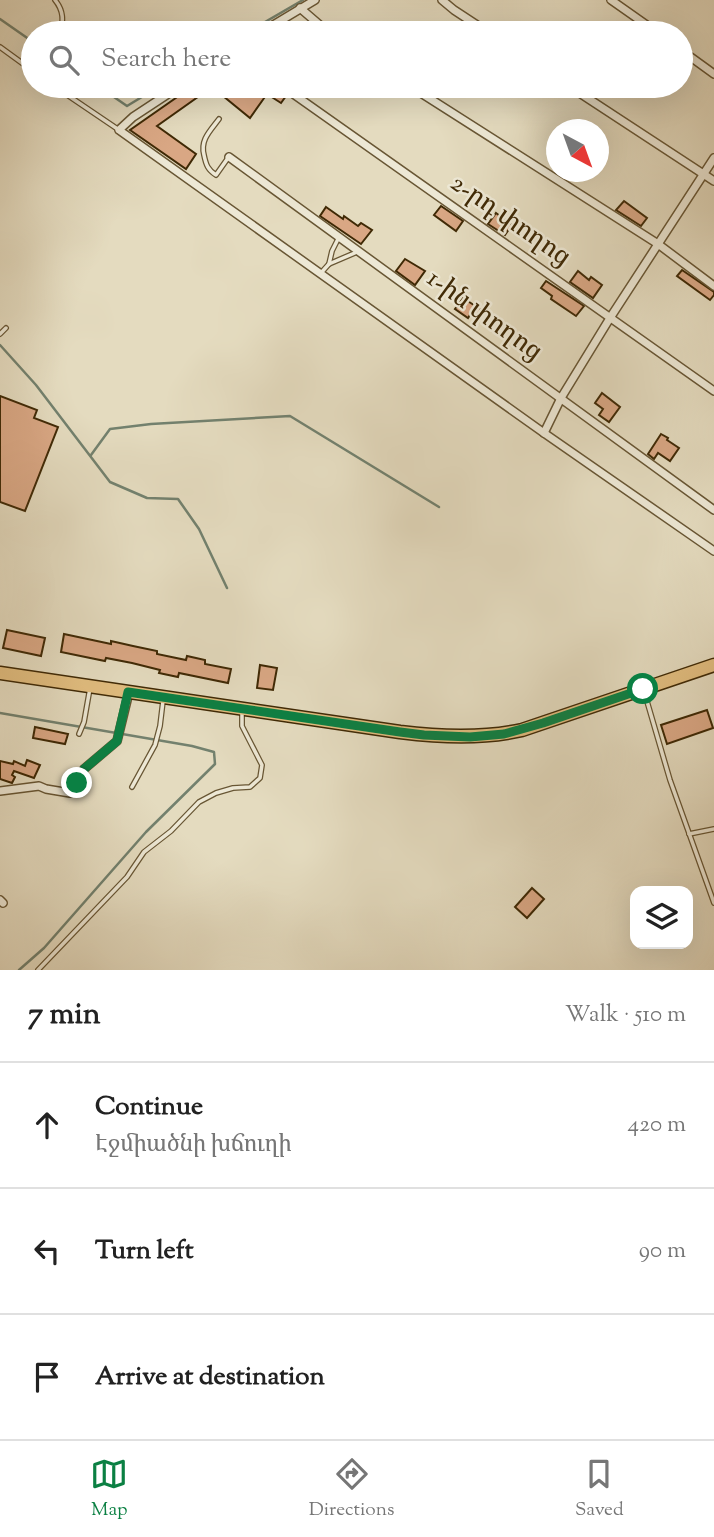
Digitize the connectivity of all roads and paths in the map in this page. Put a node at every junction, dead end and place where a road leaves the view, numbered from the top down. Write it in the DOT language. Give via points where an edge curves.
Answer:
graph roads {
  1 [pos="55,0"];
  2 [pos="315,0"];
  3 [pos="442,0"];
  4 [pos="611,0"];
  5 [pos="300,8"];
  6 [pos="63,21"];
  7 [pos="279,21"];
  8 [pos="315,21"];
  9 [pos="471,21"];
  10 [pos="641,21"];
  11 [pos="0,47"];
  12 [pos="693,59"];
  13 [pos="21,62"];
  14 [pos="714,74"];
  15 [pos="72,98"];
  16 [pos="162,98"];
  17 [pos="299,98"];
  18 [pos="429,98"];
  19 [pos="587,98"];
  20 [pos="219,119"];
  21 [pos="119,130"];
  22 [pos="229,157"];
  23 [pos="714,158"];
  24 [pos="703,174"];
  25 [pos="714,181"];
  26 [pos="340,236"];
  27 [pos="658,244"];
  28 [pos="359,251"];
  29 [pos="329,264"];
  30 [pos="320,274"];
  31 [pos="714,285"];
  32 [pos="610,318"];
  33 [pos="6,328"];
  34 [pos="0,334"];
  35 [pos="714,391"];
  36 [pos="561,398"];
  37 [pos="544,433"];
  38 [pos="714,510"];
  39 [pos="714,551"];
  40 [pos="714,664"];
  41 [pos="0,673"];
  42 [pos="90,686"];
  43 [pos="643,689"];
  44 [pos="128,692"];
  45 [pos="164,697"];
  46 [pos="242,709"];
  47 [pos="79,734"];
  48 [pos="132,787"];
  49 [pos="0,791"];
  50 [pos="712,830"];
  51 [pos="690,834"];
  52 [pos="714,903"];
  53 [pos="38,970"];
  1 -- 6 [label="lane"];
  2 -- 5 [label="street"];
  3 -- 9 [label="street"];
  4 -- 10 [label="street"];
  5 -- 7 [label="street"];
  5 -- 8 [label="street"];
  11 -- 13 [label="lane"];
  12 -- 14 [label="street"];
  15 -- 21 [label="lane"];
  16 -- 21 [label="street"];
  17 -- 32 [label="street, 2-րդ փողոց"];
  18 -- 27 [label="street"];
  19 -- 24 [label="street"];
  20 -- 22 [label="lane" via="202,141 206,166 216,175"];
  21 -- 30 [label="street"];
  22 -- 26 [label="street, 1-ին փողոց"];
  23 -- 24 [label="street"];
  24 -- 25 [label="street"];
  24 -- 27 [label="street"];
  26 -- 28 [label="street, 1-ին փողոց"];
  26 -- 29 [label="lane"];
  27 -- 31 [label="street"];
  27 -- 32 [label="street"];
  28 -- 29 [label="lane"];
  28 -- 36 [label="street, 1-ին փողոց"];
  29 -- 30 [label="lane"];
  30 -- 37 [label="street"];
  32 -- 35 [label="street, 2-րդ փողոց"];
  32 -- 36 [label="street"];
  33 -- 34 [label="lane"];
  36 -- 37 [label="street"];
  36 -- 38 [label="street, 1-ին փողոց"];
  37 -- 39 [label="street"];
  40 -- 43 [label="main road"];
  41 -- 42 [label="main road"];
  42 -- 44 [label="main road"];
  42 -- 47 [label="lane"];
  43 -- 46 [label="main road" via="522,730 480,736 424,735"];
  43 -- 51 [label="lane"];
  44 -- 45 [label="main road"];
  44 -- 49 [label="street" via="117,741 84,769 70,793 39,786"];
  45 -- 46 [label="main road"];
  45 -- 48 [label="lane" via="155,745"];
  46 -- 53 [label="lane" via="242,726 262,765 260,778 250,787 216,793 199,802 144,852 127,877"];
  50 -- 51 [label="lane"];
  51 -- 52 [label="lane"];
}
